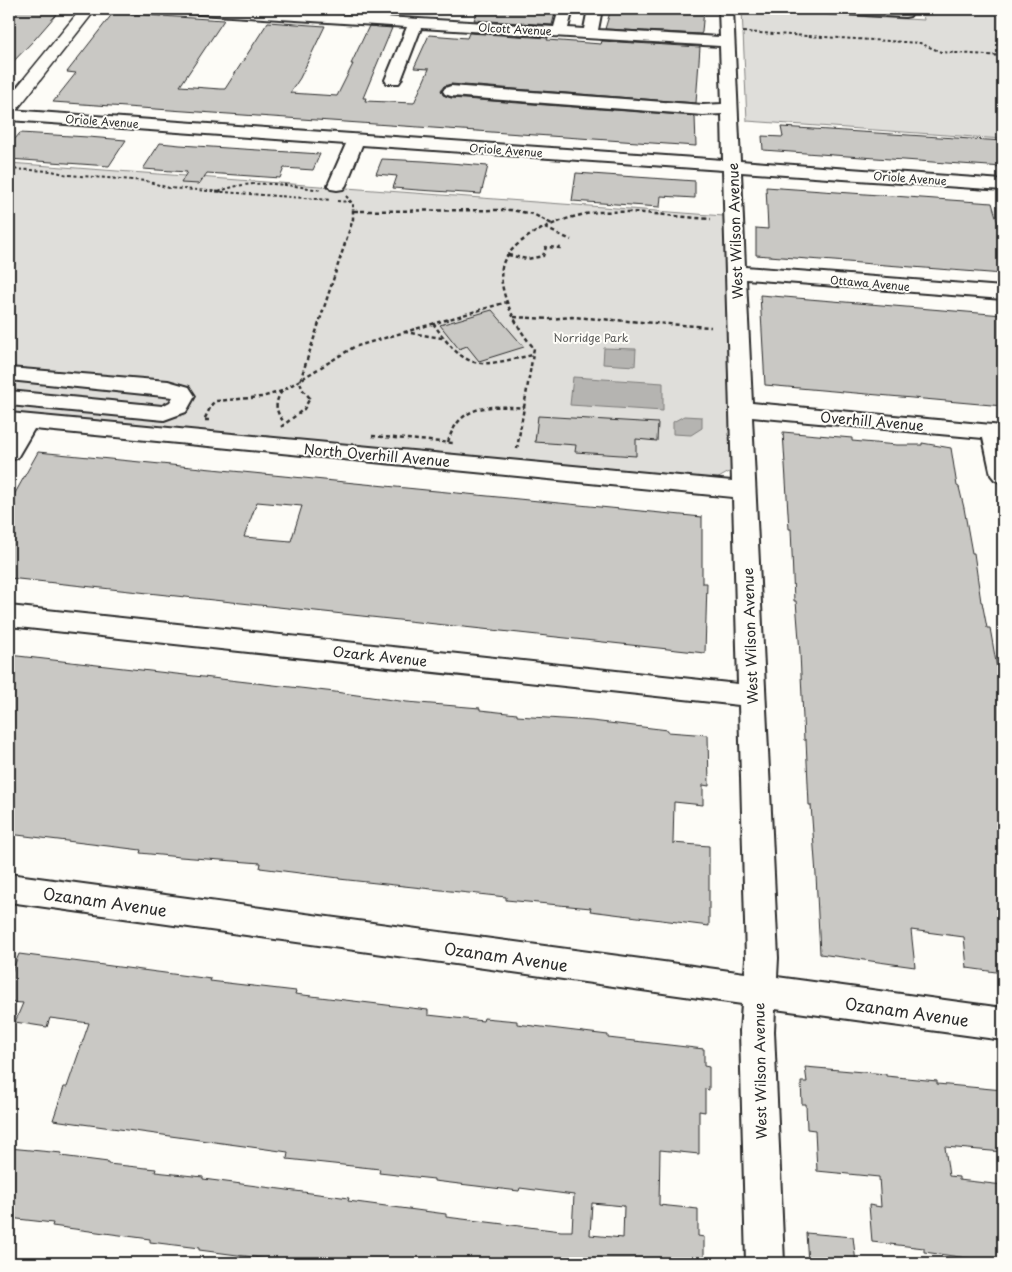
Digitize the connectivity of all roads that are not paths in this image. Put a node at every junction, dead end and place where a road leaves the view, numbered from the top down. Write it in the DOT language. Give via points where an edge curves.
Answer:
graph roads {
  1 [pos="89,9"];
  2 [pos="184,9"];
  3 [pos="410,9"];
  4 [pos="566,9"];
  5 [pos="595,9"];
  6 [pos="726,9"];
  7 [pos="827,9"];
  8 [pos="904,9"];
  9 [pos="875,10"];
  10 [pos="459,17"];
  11 [pos="416,23"];
  12 [pos="560,32"];
  13 [pos="590,34"];
  14 [pos="727,42"];
  15 [pos="393,80"];
  16 [pos="451,91"];
  17 [pos="9,108"];
  18 [pos="730,109"];
  19 [pos="9,115"];
  20 [pos="356,139"];
  21 [pos="732,165"];
  22 [pos="1003,185"];
  23 [pos="335,190"];
  24 [pos="736,272"];
  25 [pos="1003,293"];
  26 [pos="9,374"];
  27 [pos="9,398"];
  28 [pos="741,409"];
  29 [pos="18,421"];
  30 [pos="998,432"];
  31 [pos="9,454"];
  32 [pos="1003,475"];
  33 [pos="745,490"];
  34 [pos="9,616"];
  35 [pos="752,696"];
  36 [pos="9,888"];
  37 [pos="759,991"];
  38 [pos="1003,1024"];
  39 [pos="765,1263"];
  1 -- 17 [label="main road"];
  2 -- 11 [label="street, Olcott Avenue"];
  3 -- 10 [label="street" via="407,14"];
  4 -- 12 [label="street"];
  5 -- 13 [label="street"];
  6 -- 14 [label="street, West Wilson Avenue"];
  7 -- 9 [label="street"];
  8 -- 9 [label="street" via="905,13"];
  10 -- 11 [label="street, Olcott Avenue"];
  10 -- 12 [label="street, Olcott Avenue"];
  11 -- 15 [label="street"];
  12 -- 13 [label="street, Olcott Avenue"];
  13 -- 14 [label="street, Olcott Avenue"];
  14 -- 18 [label="street, West Wilson Avenue"];
  16 -- 18 [label="street" via="704,110"];
  18 -- 21 [label="street, West Wilson Avenue"];
  19 -- 20 [label="street, Oriole Avenue"];
  20 -- 21 [label="street, Oriole Avenue"];
  20 -- 23 [label="street"];
  21 -- 22 [label="street, Oriole Avenue"];
  21 -- 24 [label="street, West Wilson Avenue"];
  24 -- 25 [label="street, Ottawa Avenue"];
  24 -- 28 [label="street, West Wilson Avenue"];
  26 -- 27 [label="street" via="168,388 184,396 178,407 164,413"];
  28 -- 30 [label="street, Overhill Avenue"];
  28 -- 33 [label="street, West Wilson Avenue"];
  29 -- 31 [label="street"];
  29 -- 33 [label="street, North Overhill Avenue"];
  30 -- 32 [label="street"];
  33 -- 35 [label="street, West Wilson Avenue"];
  34 -- 35 [label="street, Ozark Avenue"];
  35 -- 37 [label="street, West Wilson Avenue" via="762,958"];
  36 -- 37 [label="street, Ozanam Avenue"];
  37 -- 38 [label="street, Ozanam Avenue"];
  37 -- 39 [label="street, West Wilson Avenue" via="757,1031"];
}
